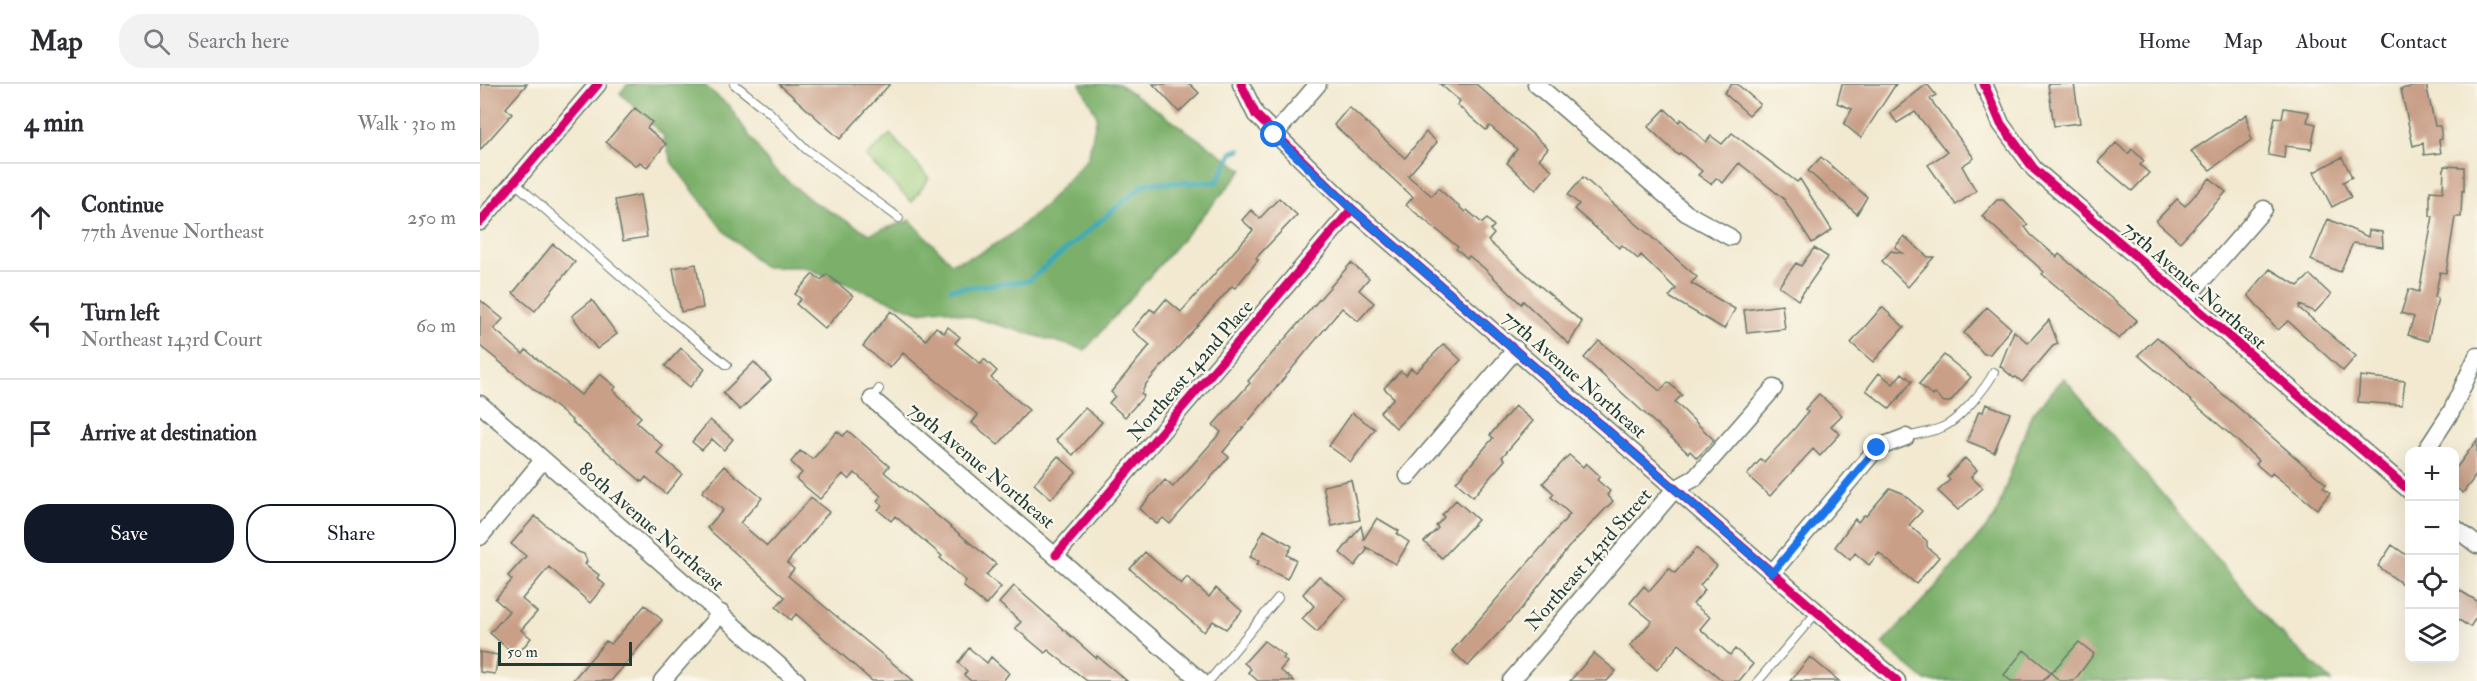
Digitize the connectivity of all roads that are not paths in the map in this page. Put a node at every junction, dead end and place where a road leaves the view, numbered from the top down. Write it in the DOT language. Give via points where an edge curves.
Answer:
graph roads {
  1 [pos="598,84"];
  2 [pos="735,84"];
  3 [pos="1241,84"];
  4 [pos="1318,84"];
  5 [pos="1536,84"];
  6 [pos="1984,84"];
  7 [pos="1274,135"];
  8 [pos="514,182"];
  9 [pos="1352,209"];
  10 [pos="2264,209"];
  11 [pos="899,218"];
  12 [pos="480,222"];
  13 [pos="1730,237"];
  14 [pos="2185,300"];
  15 [pos="1516,349"];
  16 [pos="2477,356"];
  17 [pos="727,365"];
  18 [pos="1994,372"];
  19 [pos="1773,388"];
  20 [pos="876,394"];
  21 [pos="480,404"];
  22 [pos="1906,437"];
  23 [pos="2428,447"];
  24 [pos="543,460"];
  25 [pos="1408,476"];
  26 [pos="2405,480"];
  27 [pos="1675,489"];
  28 [pos="2459,530"];
  29 [pos="480,537"];
  30 [pos="2477,544"];
  31 [pos="1056,555"];
  32 [pos="1772,573"];
  33 [pos="1278,598"];
  34 [pos="1817,612"];
  35 [pos="721,613"];
  36 [pos="662,681"];
  37 [pos="797,681"];
  38 [pos="1201,681"];
  39 [pos="1209,681"];
  40 [pos="1511,681"];
  41 [pos="1758,681"];
  42 [pos="1897,681"];
  1 -- 8 [label="street"];
  2 -- 11 [label="lane" via="806,149"];
  3 -- 7 [label="street, 77th Avenue Northeast" via="1256,115"];
  4 -- 7 [label="street"];
  5 -- 13 [label="street" via="1686,213"];
  6 -- 14 [label="street, 75th Avenue Northeast" via="2001,124 2034,169"];
  7 -- 9 [label="street, 77th Avenue Northeast"];
  8 -- 12 [label="street"];
  8 -- 17 [label="lane"];
  9 -- 15 [label="street, 77th Avenue Northeast"];
  9 -- 31 [label="street, Northeast 142nd Place"];
  10 -- 14 [label="street"];
  14 -- 26 [label="street, 75th Avenue Northeast"];
  15 -- 25 [label="street"];
  15 -- 27 [label="street, 77th Avenue Northeast"];
  16 -- 23 [label="street" via="2451,412"];
  18 -- 22 [label="lane" via="1968,406 1945,427"];
  19 -- 27 [label="street, Northeast 143rd Street" via="1695,478"];
  20 -- 31 [label="street, 79th Avenue Northeast"];
  21 -- 24 [label="street, 80th Avenue Northeast"];
  22 -- 32 [label="street" via="1877,448"];
  24 -- 29 [label="street"];
  24 -- 35 [label="street, 80th Avenue Northeast"];
  27 -- 32 [label="street, 77th Avenue Northeast"];
  27 -- 40 [label="street, Northeast 143rd Street"];
  28 -- 30 [label="street"];
  31 -- 38 [label="street, 79th Avenue Northeast"];
  32 -- 34 [label="street, 77th Avenue Northeast"];
  33 -- 39 [label="lane"];
  34 -- 41 [label="lane"];
  34 -- 42 [label="street, 77th Avenue Northeast"];
  35 -- 36 [label="street"];
  35 -- 37 [label="street, 80th Avenue Northeast"];
}
